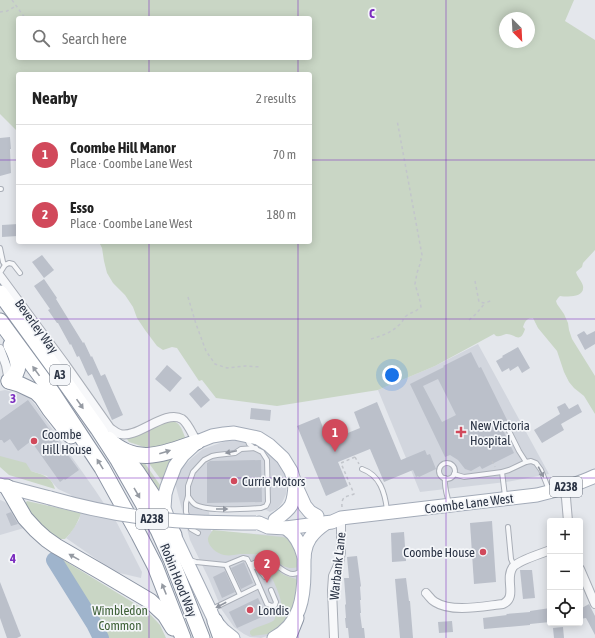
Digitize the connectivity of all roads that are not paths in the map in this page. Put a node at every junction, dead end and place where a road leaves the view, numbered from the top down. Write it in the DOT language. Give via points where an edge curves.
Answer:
graph roads {
  1 [pos="0,248"];
  2 [pos="5,265"];
  3 [pos="20,273"];
  4 [pos="0,275"];
  5 [pos="0,293"];
  6 [pos="0,321"];
  7 [pos="0,325"];
  8 [pos="0,349"];
  9 [pos="4,382"];
  10 [pos="508,429"];
  11 [pos="245,435"];
  12 [pos="197,442"];
  13 [pos="269,445"];
  14 [pos="254,448"];
  15 [pos="90,449"];
  16 [pos="118,454"];
  17 [pos="526,462"];
  18 [pos="362,469"];
  19 [pos="502,472"];
  20 [pos="454,474"];
  21 [pos="595,476"];
  22 [pos="445,478"];
  23 [pos="2,484"];
  24 [pos="295,484"];
  25 [pos="563,488"];
  26 [pos="550,492"];
  27 [pos="188,496"];
  28 [pos="506,498"];
  29 [pos="449,505"];
  30 [pos="341,513"];
  31 [pos="388,513"];
  32 [pos="568,518"];
  33 [pos="275,520"];
  34 [pos="321,520"];
  35 [pos="257,523"];
  36 [pos="508,526"];
  37 [pos="286,528"];
  38 [pos="198,533"];
  39 [pos="140,535"];
  40 [pos="174,535"];
  41 [pos="547,551"];
  42 [pos="185,557"];
  43 [pos="304,557"];
  44 [pos="226,565"];
  45 [pos="250,565"];
  46 [pos="514,566"];
  47 [pos="304,571"];
  48 [pos="583,576"];
  49 [pos="265,577"];
  50 [pos="259,586"];
  51 [pos="271,590"];
  52 [pos="426,593"];
  53 [pos="240,595"];
  54 [pos="595,604"];
  55 [pos="214,617"];
  56 [pos="296,618"];
  57 [pos="178,638"];
  58 [pos="183,638"];
  59 [pos="202,638"];
  60 [pos="221,638"];
  61 [pos="233,638"];
  62 [pos="279,638"];
  63 [pos="334,638"];
  1 -- 2 [label="lane"];
  2 -- 3 [label="lane" via="13,264"];
  2 -- 4 [label="lane"];
  4 -- 12 [label="street, Beverley Way" via="113,431 132,434 161,420 177,417 188,425"];
  5 -- 16 [label="highway, Beverley Way / A3, one-way"];
  15 -- 6 [label="highway, Beverley Way / A3, one-way"];
  7 -- 9 [label="highway" via="18,365 13,378"];
  8 -- 9 [label="street" via="6,365"];
  9 -- 15 [label="highway" via="19,384 36,392 69,434"];
  10 -- 17 [label="lane"];
  11 -- 12 [label="main road" via="224,434"];
  11 -- 13 [label="main road" via="258,438"];
  11 -- 14 [label="lane"];
  16 -- 12 [label="highway, one-way" via="159,454"];
  12 -- 40 [label="main road" via="175,466 165,494 164,508"];
  13 -- 14 [label="lane"];
  13 -- 24 [label="main road" via="283,458"];
  14 -- 27 [label="lane, one-way" via="241,449 235,453 217,455 204,460 191,476"];
  27 -- 14 [label="lane, one-way" via="196,505 216,509 266,506 267,460 262,452"];
  39 -- 15 [label="highway, Beverley Way / A3, one-way"];
  16 -- 40 [label="highway" via="137,472"];
  16 -- 59 [label="highway, Robin Hood Way / A3, one-way" via="158,530"];
  17 -- 19 [label="lane"];
  17 -- 26 [label="lane, one-way" via="536,463"];
  18 -- 31 [label="lane" via="376,477 384,493"];
  19 -- 20 [label="lane" via="464,477"];
  19 -- 28 [label="lane"];
  20 -- 22 [label="lane" via="450,478"];
  20 -- 22 [label="lane" via="452,465 442,464 439,474"];
  21 -- 25 [label="main road, Coombe Lane West / A238"];
  22 -- 29 [label="lane"];
  23 -- 35 [label="main road, A238, bridge" via="92,509 144,518"];
  57 -- 23 [label="highway, one-way" via="165,615 144,597 46,539 25,518"];
  24 -- 33 [label="main road" via="294,499 290,507"];
  24 -- 34 [label="main road" via="310,512"];
  25 -- 26 [label="main road, Coombe Lane West / A238"];
  25 -- 32 [label="street"];
  26 -- 28 [label="main road, Coombe Lane West / A238"];
  27 -- 38 [label="lane" via="186,512 191,529"];
  28 -- 29 [label="main road, Coombe Lane West / A238"];
  29 -- 31 [label="main road, Coombe Lane West / A238"];
  30 -- 31 [label="main road, Coombe Lane West / A238"];
  30 -- 34 [label="main road, Coombe Lane West / A238"];
  30 -- 63 [label="street, Warbank Lane" via="341,552 333,576 332,590"];
  33 -- 34 [label="main road, Coombe Lane West / A238"];
  33 -- 35 [label="main road, Coombe Lane West / A238"];
  34 -- 37 [label="main road, Coombe Lane West / A238"];
  34 -- 43 [label="main road" via="319,528 306,545"];
  35 -- 37 [label="main road, Coombe Lane West / A238" via="268,527"];
  36 -- 46 [label="lane"];
  37 -- 43 [label="main road" via="300,544"];
  58 -- 39 [label="highway, Robin Hood Way / A3, one-way"];
  40 -- 42 [label="main road"];
  41 -- 46 [label="street"];
  42 -- 44 [label="lane" via="196,562"];
  42 -- 55 [label="main road"];
  43 -- 47 [label="main road"];
  44 -- 45 [label="lane" via="243,558"];
  44 -- 53 [label="lane"];
  45 -- 47 [label="lane" via="266,560 289,573"];
  45 -- 49 [label="lane" via="258,568"];
  45 -- 50 [label="lane"];
  46 -- 52 [label="street" via="509,574 510,597 503,604 454,608 434,602"];
  47 -- 56 [label="main road" via="302,598"];
  48 -- 54 [label="street"];
  50 -- 51 [label="lane" via="267,604 272,606 276,602"];
  50 -- 53 [label="lane"];
  53 -- 55 [label="lane, one-way" via="216,607"];
  55 -- 60 [label="highway"];
  55 -- 61 [label="main road" via="223,630"];
  56 -- 62 [label="highway"];
}
